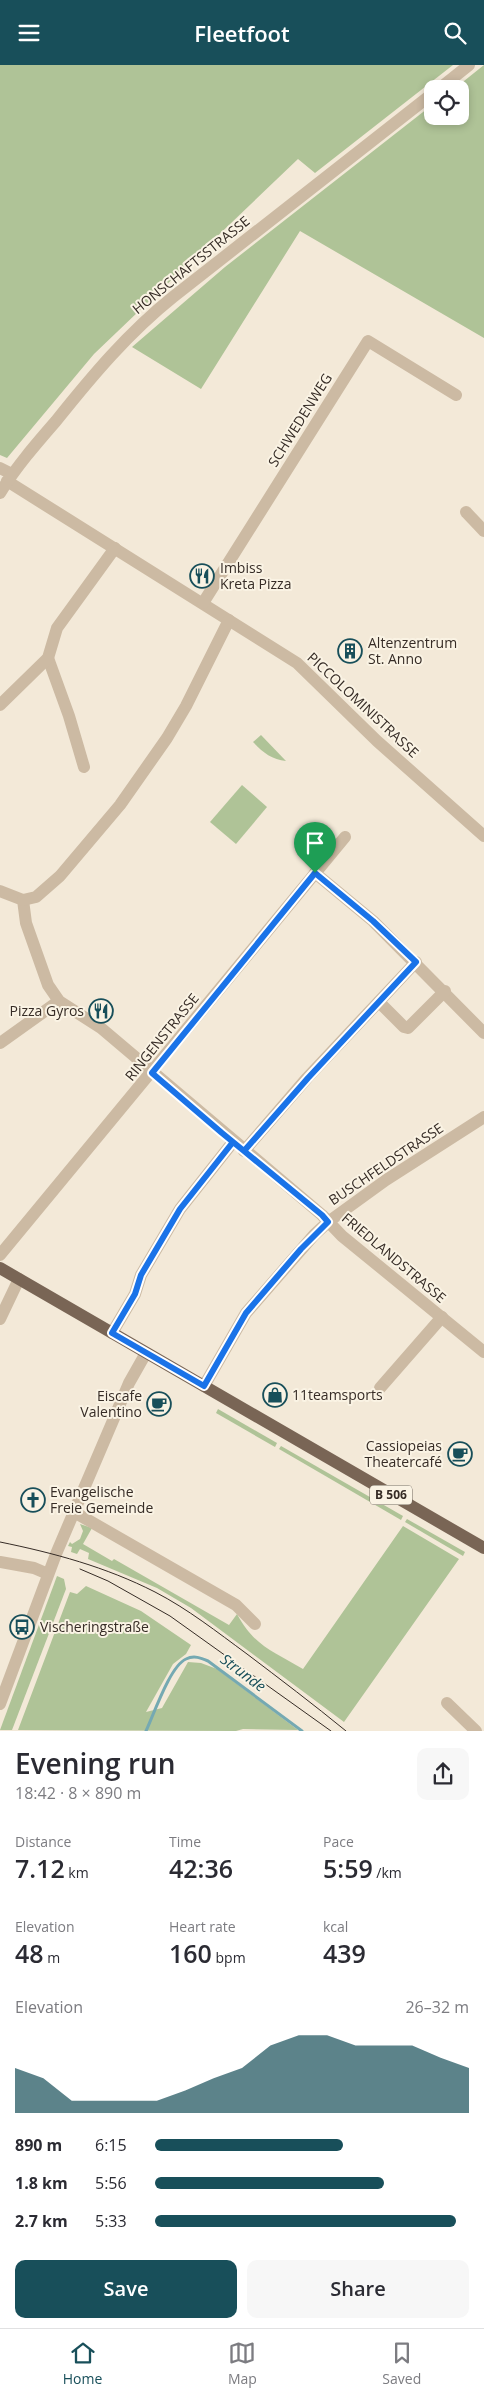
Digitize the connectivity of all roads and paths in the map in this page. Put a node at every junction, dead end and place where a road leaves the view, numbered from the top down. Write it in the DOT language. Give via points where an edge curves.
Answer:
graph roads {
  1 [pos="469,65"];
  2 [pos="450,80"];
  3 [pos="424,100"];
  4 [pos="456,395"];
  5 [pos="0,467"];
  6 [pos="10,478"];
  7 [pos="0,493"];
  8 [pos="466,512"];
  9 [pos="484,531"];
  10 [pos="115,549"];
  11 [pos="203,603"];
  12 [pos="229,620"];
  13 [pos="48,658"];
  14 [pos="0,705"];
  15 [pos="84,767"];
  16 [pos="484,836"];
  17 [pos="345,837"];
  18 [pos="315,873"];
  19 [pos="0,891"];
  20 [pos="23,900"];
  21 [pos="416,962"];
  22 [pos="445,991"];
  23 [pos="59,1001"];
  24 [pos="379,1002"];
  25 [pos="484,1033"];
  26 [pos="0,1043"];
  27 [pos="152,1073"];
  28 [pos="484,1117"];
  29 [pos="233,1142"];
  30 [pos="244,1151"];
  31 [pos="328,1222"];
  32 [pos="0,1255"];
  33 [pos="0,1268"];
  34 [pos="19,1279"];
  35 [pos="442,1317"];
  36 [pos="0,1319"];
  37 [pos="112,1333"];
  38 [pos="484,1352"];
  39 [pos="146,1353"];
  40 [pos="204,1386"];
  41 [pos="380,1389"];
  42 [pos="74,1512"];
  43 [pos="484,1548"];
  44 [pos="0,1562"];
  45 [pos="48,1574"];
  46 [pos="256,1624"];
  47 [pos="447,1703"];
  48 [pos="0,1704"];
  49 [pos="476,1731"];
  1 -- 2 [label="street"];
  3 -- 6 [label="street, HONSCHAFTSSTRASSE" via="146,319 105,361"];
  4 -- 11 [label="street, SCHWEDENWEG" via="368,341"];
  5 -- 6 [label="street, PICCOLOMINISTRASSE"];
  6 -- 7 [label="street, HONSCHAFTSSTRASSE"];
  6 -- 10 [label="street, PICCOLOMINISTRASSE"];
  8 -- 9 [label="street"];
  10 -- 11 [label="street, PICCOLOMINISTRASSE"];
  10 -- 13 [label="street" via="57,628"];
  11 -- 12 [label="street, PICCOLOMINISTRASSE"];
  12 -- 16 [label="street, PICCOLOMINISTRASSE" via="302,667 377,741"];
  12 -- 20 [label="street" via="181,714 120,805 60,876 36,897"];
  13 -- 14 [label="street"];
  13 -- 15 [label="street"];
  17 -- 18 [label="street, RINGENSTRASSE"];
  18 -- 21 [label="street"];
  18 -- 27 [label="street, RINGENSTRASSE"];
  19 -- 20 [label="street"];
  20 -- 23 [label="street" via="26,923 48,985"];
  21 -- 22 [label="street"];
  21 -- 24 [label="street"];
  22 -- 24 [label="street" via="408,1028"];
  22 -- 25 [label="street"];
  23 -- 26 [label="street"];
  23 -- 27 [label="street, FRIEDLANDSTRASSE" via="101,1028"];
  24 -- 30 [label="street"];
  27 -- 29 [label="street, FRIEDLANDSTRASSE"];
  27 -- 32 [label="street, RINGENSTRASSE"];
  28 -- 31 [label="street, BUSCHFELDSTRASSE"];
  29 -- 30 [label="street, FRIEDLANDSTRASSE"];
  29 -- 37 [label="street" via="180,1209"];
  30 -- 31 [label="street, FRIEDLANDSTRASSE"];
  31 -- 35 [label="street, FRIEDLANDSTRASSE"];
  31 -- 40 [label="street, BUSCHFELDSTRASSE" via="246,1313"];
  33 -- 34 [label="main road, B 506"];
  34 -- 36 [label="street"];
  34 -- 37 [label="main road, B 506"];
  35 -- 38 [label="street, FRIEDLANDSTRASSE"];
  35 -- 41 [label="street, FRIEDLANDSTRASSE"];
  37 -- 39 [label="main road, B 506"];
  39 -- 40 [label="main road, B 506"];
  39 -- 42 [label="street" via="129,1383"];
  40 -- 43 [label="main road, B 506"];
  42 -- 45 [label="street"];
  42 -- 46 [label="street" via="236,1605"];
  44 -- 45 [label="street"];
  45 -- 48 [label="street"];
  47 -- 49 [label="street"];
}
